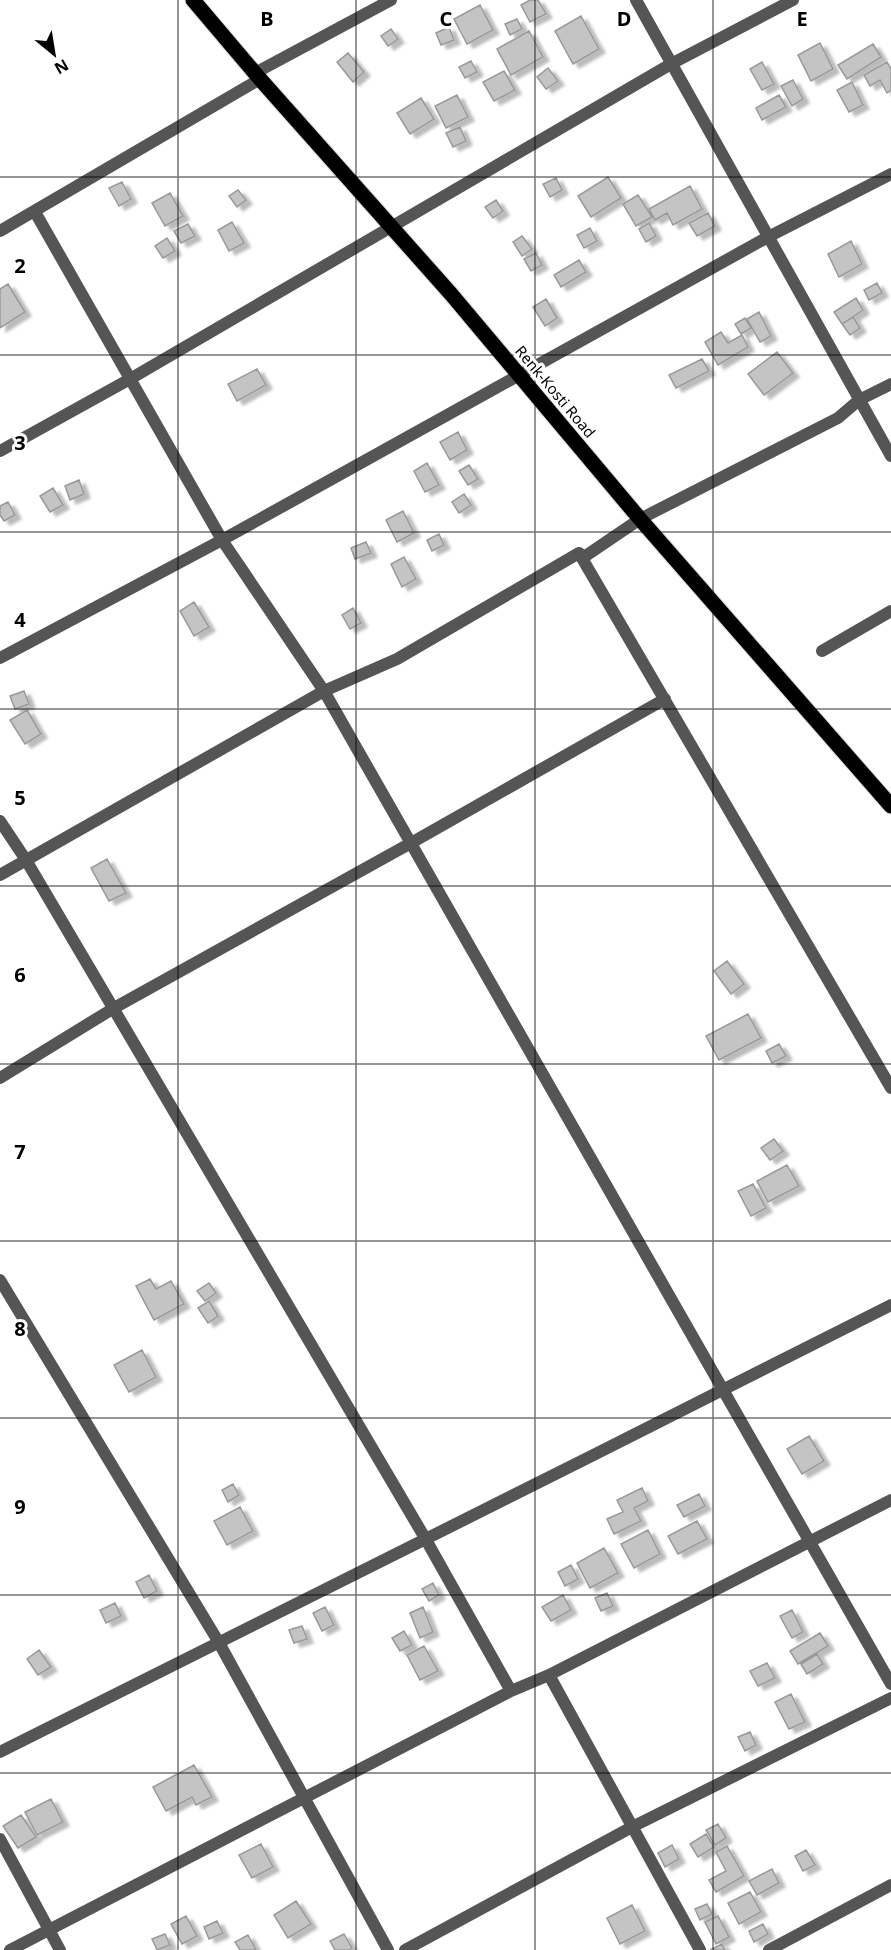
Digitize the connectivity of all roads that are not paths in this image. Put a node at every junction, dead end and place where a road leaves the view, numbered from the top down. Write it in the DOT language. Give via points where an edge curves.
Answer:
graph roads {
  1 [pos="193,0"];
  2 [pos="391,0"];
  3 [pos="636,0"];
  4 [pos="794,0"];
  5 [pos="671,64"];
  6 [pos="257,76"];
  7 [pos="891,174"];
  8 [pos="35,212"];
  9 [pos="390,227"];
  10 [pos="0,231"];
  11 [pos="768,237"];
  12 [pos="517,375"];
  13 [pos="130,379"];
  14 [pos="891,384"];
  15 [pos="859,400"];
  16 [pos="0,451"];
  17 [pos="891,456"];
  18 [pos="640,519"];
  19 [pos="222,540"];
  20 [pos="579,553"];
  21 [pos="891,611"];
  22 [pos="822,651"];
  23 [pos="0,658"];
  24 [pos="324,691"];
  25 [pos="664,699"];
  26 [pos="891,806"];
  27 [pos="0,820"];
  28 [pos="411,843"];
  29 [pos="26,860"];
  30 [pos="0,876"];
  31 [pos="114,1008"];
  32 [pos="0,1078"];
  33 [pos="891,1088"];
  34 [pos="0,1280"];
  35 [pos="891,1305"];
  36 [pos="724,1390"];
  37 [pos="891,1500"];
  38 [pos="425,1538"];
  39 [pos="811,1542"];
  40 [pos="218,1641"];
  41 [pos="549,1675"];
  42 [pos="891,1684"];
  43 [pos="511,1691"];
  44 [pos="891,1698"];
  45 [pos="0,1752"];
  46 [pos="305,1797"];
  47 [pos="632,1827"];
  48 [pos="0,1839"];
  49 [pos="891,1885"];
  50 [pos="49,1930"];
  51 [pos="10,1950"];
  52 [pos="60,1950"];
  53 [pos="388,1950"];
  54 [pos="405,1950"];
  55 [pos="700,1950"];
  56 [pos="769,1950"];
  1 -- 6 [label="main road, Renk-Kosti Road"];
  2 -- 6 [label="street"];
  3 -- 5 [label="street"];
  4 -- 5 [label="street"];
  5 -- 9 [label="street"];
  5 -- 11 [label="street"];
  6 -- 8 [label="street"];
  6 -- 9 [label="main road, Renk-Kosti Road"];
  7 -- 11 [label="street"];
  8 -- 10 [label="street"];
  8 -- 13 [label="street"];
  9 -- 12 [label="main road, Renk-Kosti Road"];
  9 -- 13 [label="street"];
  11 -- 12 [label="street"];
  11 -- 15 [label="street"];
  12 -- 18 [label="main road, Renk-Kosti Road"];
  12 -- 19 [label="street"];
  13 -- 16 [label="street"];
  13 -- 19 [label="street"];
  14 -- 15 [label="street"];
  15 -- 17 [label="street"];
  15 -- 18 [label="street" via="838,418"];
  18 -- 20 [label="street" via="584,557"];
  18 -- 26 [label="main road, Renk-Kosti Road"];
  19 -- 23 [label="street"];
  19 -- 24 [label="street"];
  20 -- 24 [label="street" via="397,659"];
  20 -- 25 [label="street"];
  21 -- 22 [label="street"];
  24 -- 28 [label="street"];
  24 -- 29 [label="street"];
  25 -- 28 [label="street"];
  25 -- 33 [label="street"];
  27 -- 29 [label="street"];
  28 -- 31 [label="street"];
  28 -- 36 [label="street"];
  29 -- 30 [label="street"];
  29 -- 31 [label="street"];
  31 -- 32 [label="street"];
  31 -- 38 [label="street"];
  34 -- 40 [label="street"];
  35 -- 36 [label="street"];
  36 -- 38 [label="street"];
  36 -- 39 [label="street"];
  37 -- 39 [label="street"];
  38 -- 40 [label="street"];
  38 -- 43 [label="street"];
  39 -- 41 [label="street"];
  39 -- 42 [label="street"];
  40 -- 45 [label="street"];
  40 -- 46 [label="street"];
  41 -- 43 [label="street"];
  41 -- 47 [label="street"];
  43 -- 46 [label="street"];
  44 -- 47 [label="street"];
  46 -- 50 [label="street"];
  46 -- 53 [label="street"];
  47 -- 54 [label="street"];
  47 -- 55 [label="street"];
  48 -- 50 [label="street"];
  49 -- 56 [label="street"];
  50 -- 51 [label="street"];
  50 -- 52 [label="street"];
}
